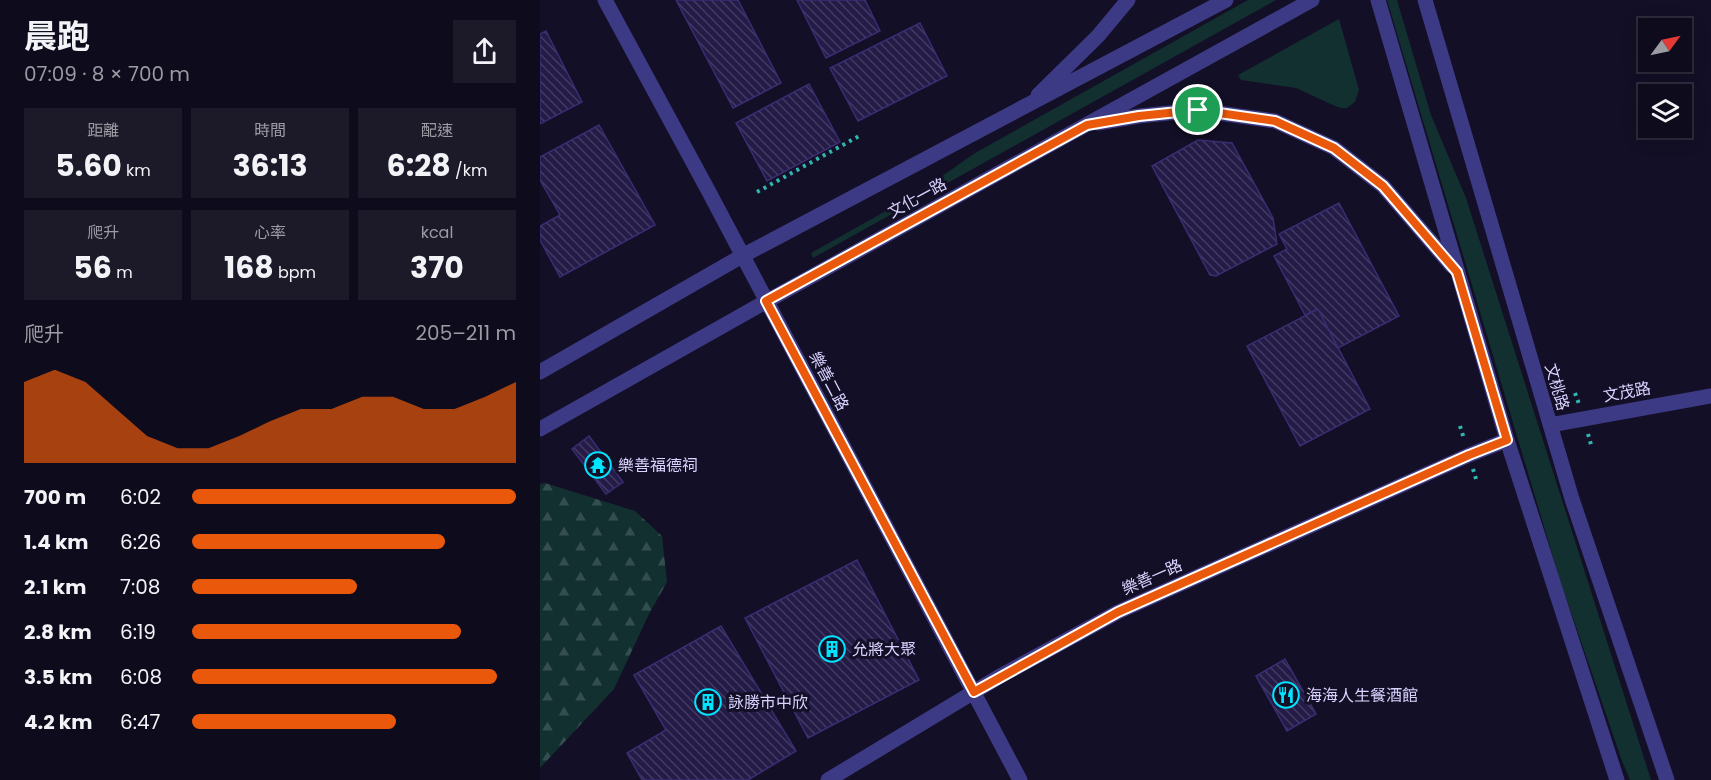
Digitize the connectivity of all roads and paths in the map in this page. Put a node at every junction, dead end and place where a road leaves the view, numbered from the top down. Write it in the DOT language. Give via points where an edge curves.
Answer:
graph roads {
  1 [pos="605,0"];
  2 [pos="1128,0"];
  3 [pos="1226,0"];
  4 [pos="1312,0"];
  5 [pos="1378,0"];
  6 [pos="1425,0"];
  7 [pos="1026,107"];
  8 [pos="1087,125"];
  9 [pos="861,135"];
  10 [pos="757,192"];
  11 [pos="742,256"];
  12 [pos="1457,272"];
  13 [pos="766,301"];
  14 [pos="540,372"];
  15 [pos="1711,396"];
  16 [pos="1550,425"];
  17 [pos="540,429"];
  18 [pos="1507,440"];
  19 [pos="974,692"];
  20 [pos="828,780"];
  21 [pos="1020,780"];
  22 [pos="1617,780"];
  23 [pos="1667,780"];
  1 -- 11 [label="street, 樂善二路"];
  2 -- 7 [label="street" via="1098,36"];
  3 -- 7 [label="street, 文化一路"];
  4 -- 8 [label="street, 文化一路"];
  5 -- 12 [label="street"];
  6 -- 16 [label="street, 文桃路"];
  7 -- 11 [label="street, 文化一路"];
  8 -- 12 [label="street" via="1198,110 1275,121 1334,148 1383,186"];
  8 -- 13 [label="street, 文化一路"];
  9 -- 10 [label="path"];
  11 -- 13 [label="street, 樂善二路"];
  11 -- 14 [label="street, 文化一路"];
  12 -- 18 [label="street"];
  13 -- 17 [label="street, 文化一路"];
  13 -- 19 [label="street, 樂善二路"];
  15 -- 16 [label="street, 文茂路"];
  16 -- 23 [label="street, 文桃路"];
  18 -- 19 [label="street, 樂善一路" via="1118,612"];
  18 -- 22 [label="street"];
  19 -- 20 [label="street, 樂善一路"];
  19 -- 21 [label="street, 樂善二路"];
}
